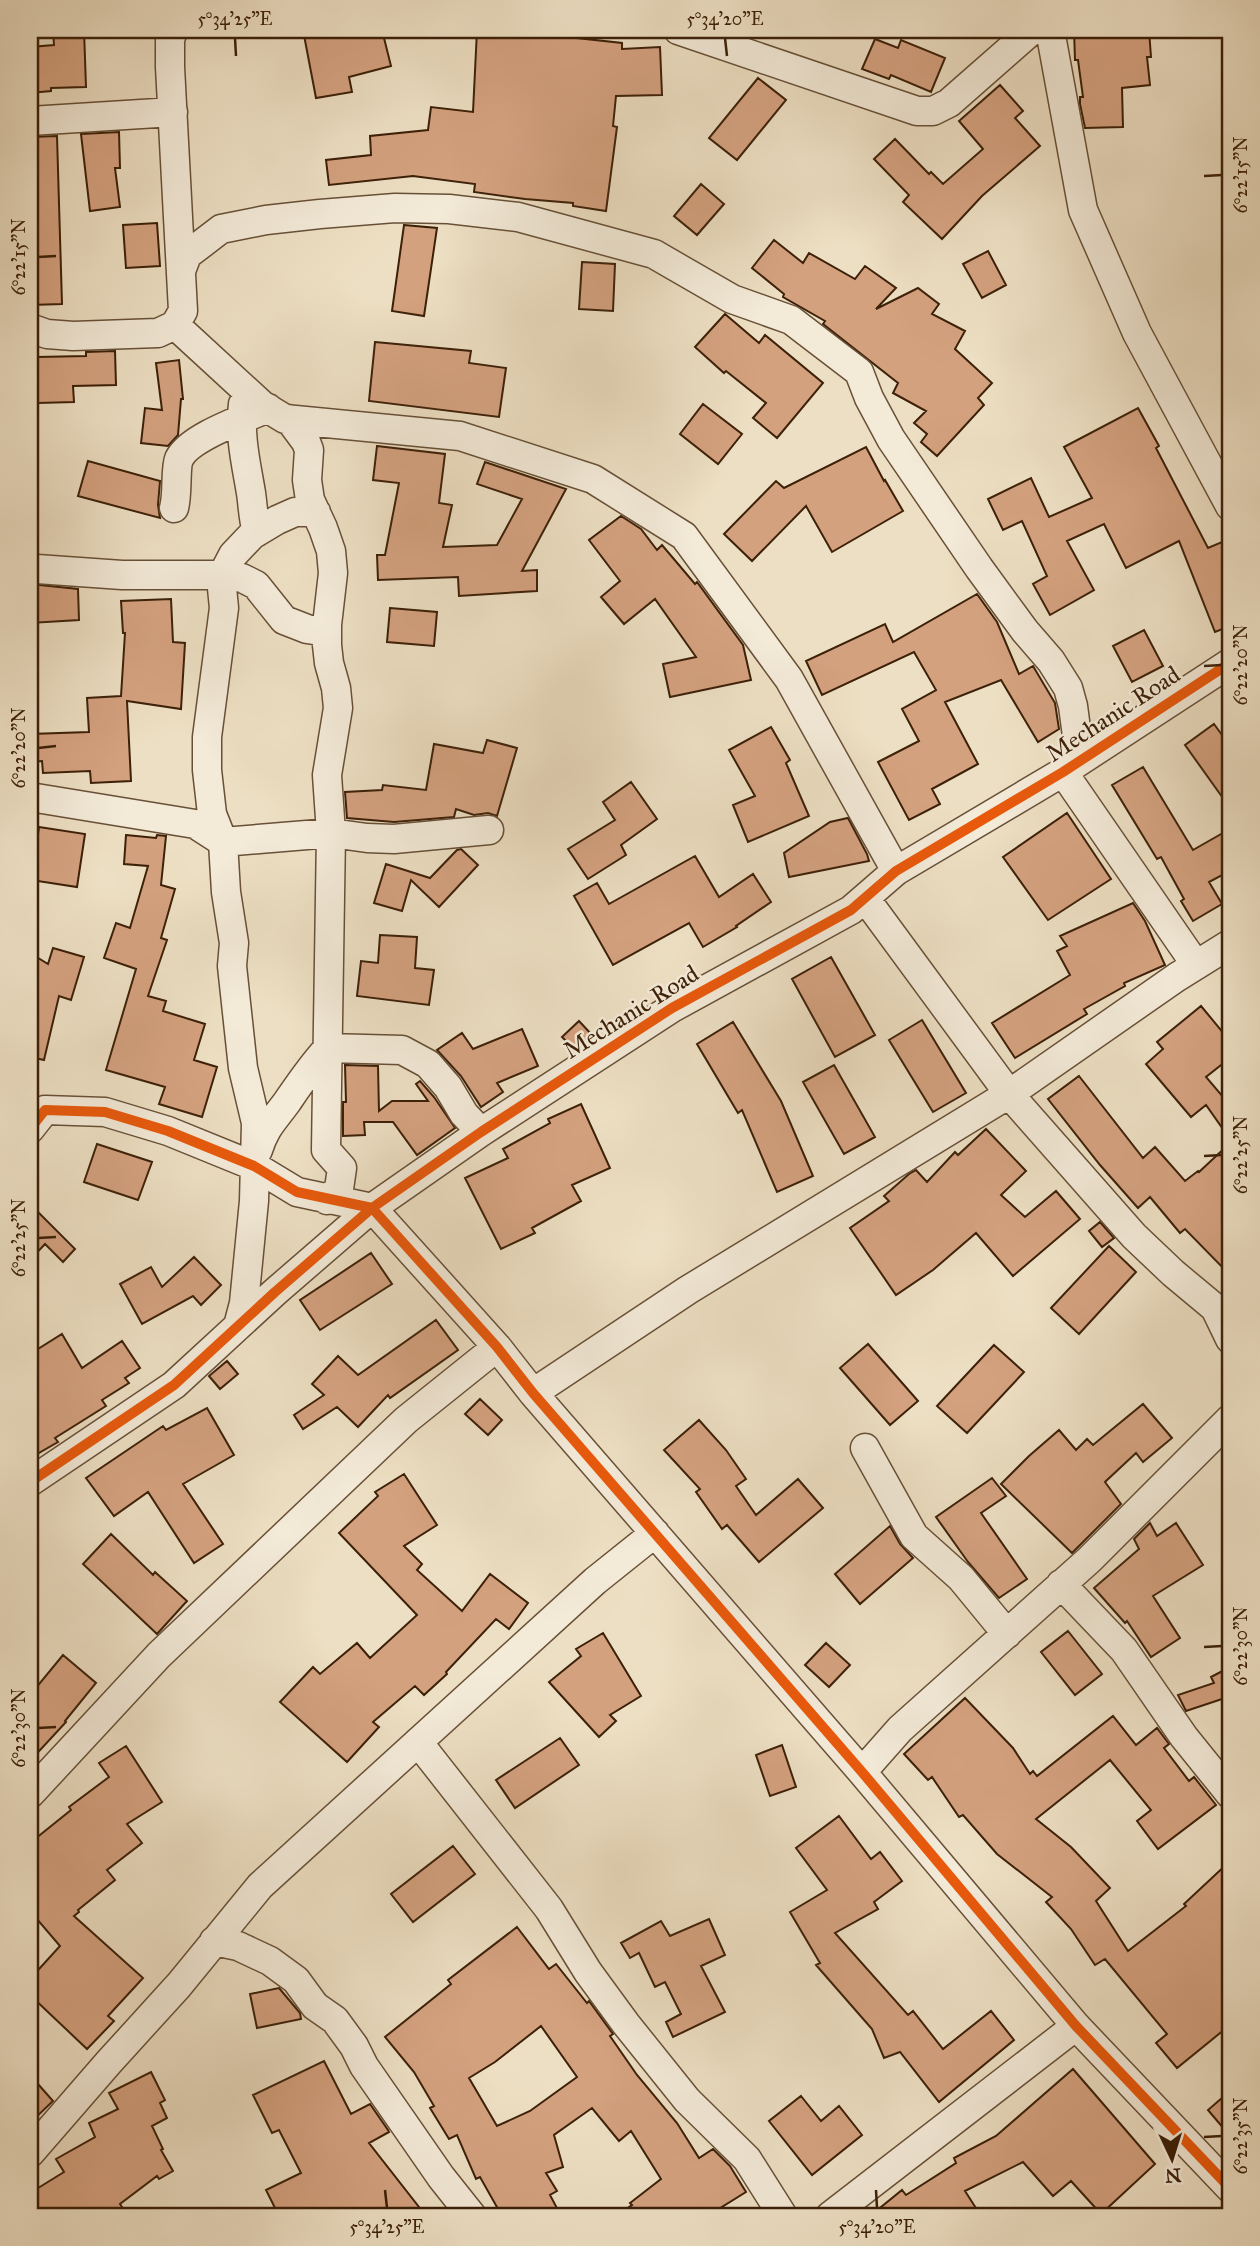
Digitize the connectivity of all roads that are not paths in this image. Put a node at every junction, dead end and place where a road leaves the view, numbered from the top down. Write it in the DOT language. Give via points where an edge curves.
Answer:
graph roads {
  1 [pos="173,30"];
  2 [pos="678,30"];
  3 [pos="1032,30"];
  4 [pos="1049,30"];
  5 [pos="173,112"];
  6 [pos="30,121"];
  7 [pos="181,271"];
  8 [pos="175,325"];
  9 [pos="30,328"];
  10 [pos="245,389"];
  11 [pos="278,414"];
  12 [pos="241,420"];
  13 [pos="1230,506"];
  14 [pos="174,508"];
  15 [pos="316,512"];
  16 [pos="257,532"];
  17 [pos="37,569"];
  18 [pos="223,575"];
  19 [pos="327,632"];
  20 [pos="1230,663"];
  21 [pos="1067,770"];
  22 [pos="30,797"];
  23 [pos="489,830"];
  24 [pos="331,833"];
  25 [pos="223,842"];
  26 [pos="896,872"];
  27 [pos="865,898"];
  28 [pos="1228,949"];
  29 [pos="1196,965"];
  30 [pos="328,1048"];
  31 [pos="1009,1094"];
  32 [pos="35,1114"];
  33 [pos="481,1132"];
  34 [pos="254,1166"];
  35 [pos="327,1200"];
  36 [pos="372,1208"];
  37 [pos="1223,1313"];
  38 [pos="238,1326"];
  39 [pos="1230,1339"];
  40 [pos="497,1347"];
  41 [pos="533,1393"];
  42 [pos="1230,1419"];
  43 [pos="865,1448"];
  44 [pos="30,1482"];
  45 [pos="655,1533"];
  46 [pos="1061,1584"];
  47 [pos="1007,1634"];
  48 [pos="418,1742"];
  49 [pos="862,1772"];
  50 [pos="30,1794"];
  51 [pos="1230,1794"];
  52 [pos="214,1941"];
  53 [pos="1076,2026"];
  54 [pos="30,2153"];
  55 [pos="1230,2188"];
  56 [pos="472,2216"];
  57 [pos="783,2216"];
  58 [pos="830,2216"];
  1 -- 5 [label="street"];
  2 -- 3 [label="street" via="917,111 933,111"];
  4 -- 13 [label="street" via="1083,210 1137,332"];
  5 -- 6 [label="street"];
  5 -- 7 [label="street"];
  7 -- 8 [label="street" via="183,311"];
  7 -- 21 [label="street" via="187,255 221,229 320,214 449,209 518,217 654,254 732,299 791,320 859,372 891,439 1068,688 1077,736"];
  8 -- 9 [label="street" via="158,333 73,336"];
  8 -- 10 [label="street"];
  10 -- 11 [label="street"];
  10 -- 12 [label="street"];
  11 -- 12 [label="street"];
  11 -- 15 [label="street" via="306,442 307,480"];
  11 -- 26 [label="street" via="460,436 593,479 684,536 789,680"];
  12 -- 14 [label="street" via="192,443 178,459"];
  12 -- 16 [label="street"];
  15 -- 16 [label="street" via="295,512"];
  15 -- 19 [label="street" via="331,551"];
  16 -- 18 [label="street" via="233,555"];
  17 -- 18 [label="street"];
  18 -- 19 [label="street" via="256,585 284,620"];
  18 -- 25 [label="street" via="207,770 212,814"];
  19 -- 24 [label="street" via="338,708 327,775"];
  20 -- 21 [label="street, Mechanic Road"];
  21 -- 26 [label="street, Mechanic Road"];
  21 -- 29 [label="street"];
  22 -- 25 [label="street" via="195,824"];
  23 -- 24 [label="street" via="394,839"];
  24 -- 25 [label="street"];
  24 -- 30 [label="street"];
  25 -- 34 [label="street" via="243,1068 256,1124"];
  26 -- 27 [label="street, Mechanic Road"];
  27 -- 31 [label="street"];
  27 -- 33 [label="street, Mechanic Road" via="672,1008"];
  28 -- 29 [label="street"];
  29 -- 31 [label="street"];
  30 -- 33 [label="street" via="402,1050 428,1065"];
  30 -- 34 [label="street" via="264,1132"];
  30 -- 35 [label="street" via="326,1150 342,1168 339,1189"];
  31 -- 37 [label="street" via="1134,1236"];
  31 -- 41 [label="street" via="688,1290"];
  32 -- 34 [label="street" via="106,1112"];
  33 -- 36 [label="street, Mechanic Road"];
  34 -- 35 [label="street" via="297,1192"];
  34 -- 38 [label="street" via="244,1303"];
  35 -- 36 [label="street"];
  36 -- 38 [label="street, Mechanic Road"];
  36 -- 40 [label="street"];
  37 -- 39 [label="street"];
  38 -- 44 [label="street, Mechanic Road" via="174,1385"];
  40 -- 41 [label="street"];
  40 -- 50 [label="street" via="406,1420 159,1655"];
  41 -- 45 [label="street"];
  42 -- 46 [label="street"];
  43 -- 47 [label="street" via="914,1536 961,1578"];
  45 -- 48 [label="street" via="595,1581"];
  45 -- 49 [label="street"];
  46 -- 47 [label="street"];
  46 -- 51 [label="street" via="1124,1650"];
  47 -- 49 [label="street" via="900,1729"];
  48 -- 52 [label="street" via="260,1886"];
  48 -- 57 [label="street" via="549,1909 625,2024 687,2100 747,2159"];
  49 -- 53 [label="street"];
  52 -- 54 [label="street"];
  52 -- 56 [label="street" via="270,1961 335,2020"];
  53 -- 55 [label="street"];
  53 -- 58 [label="street"];
}
